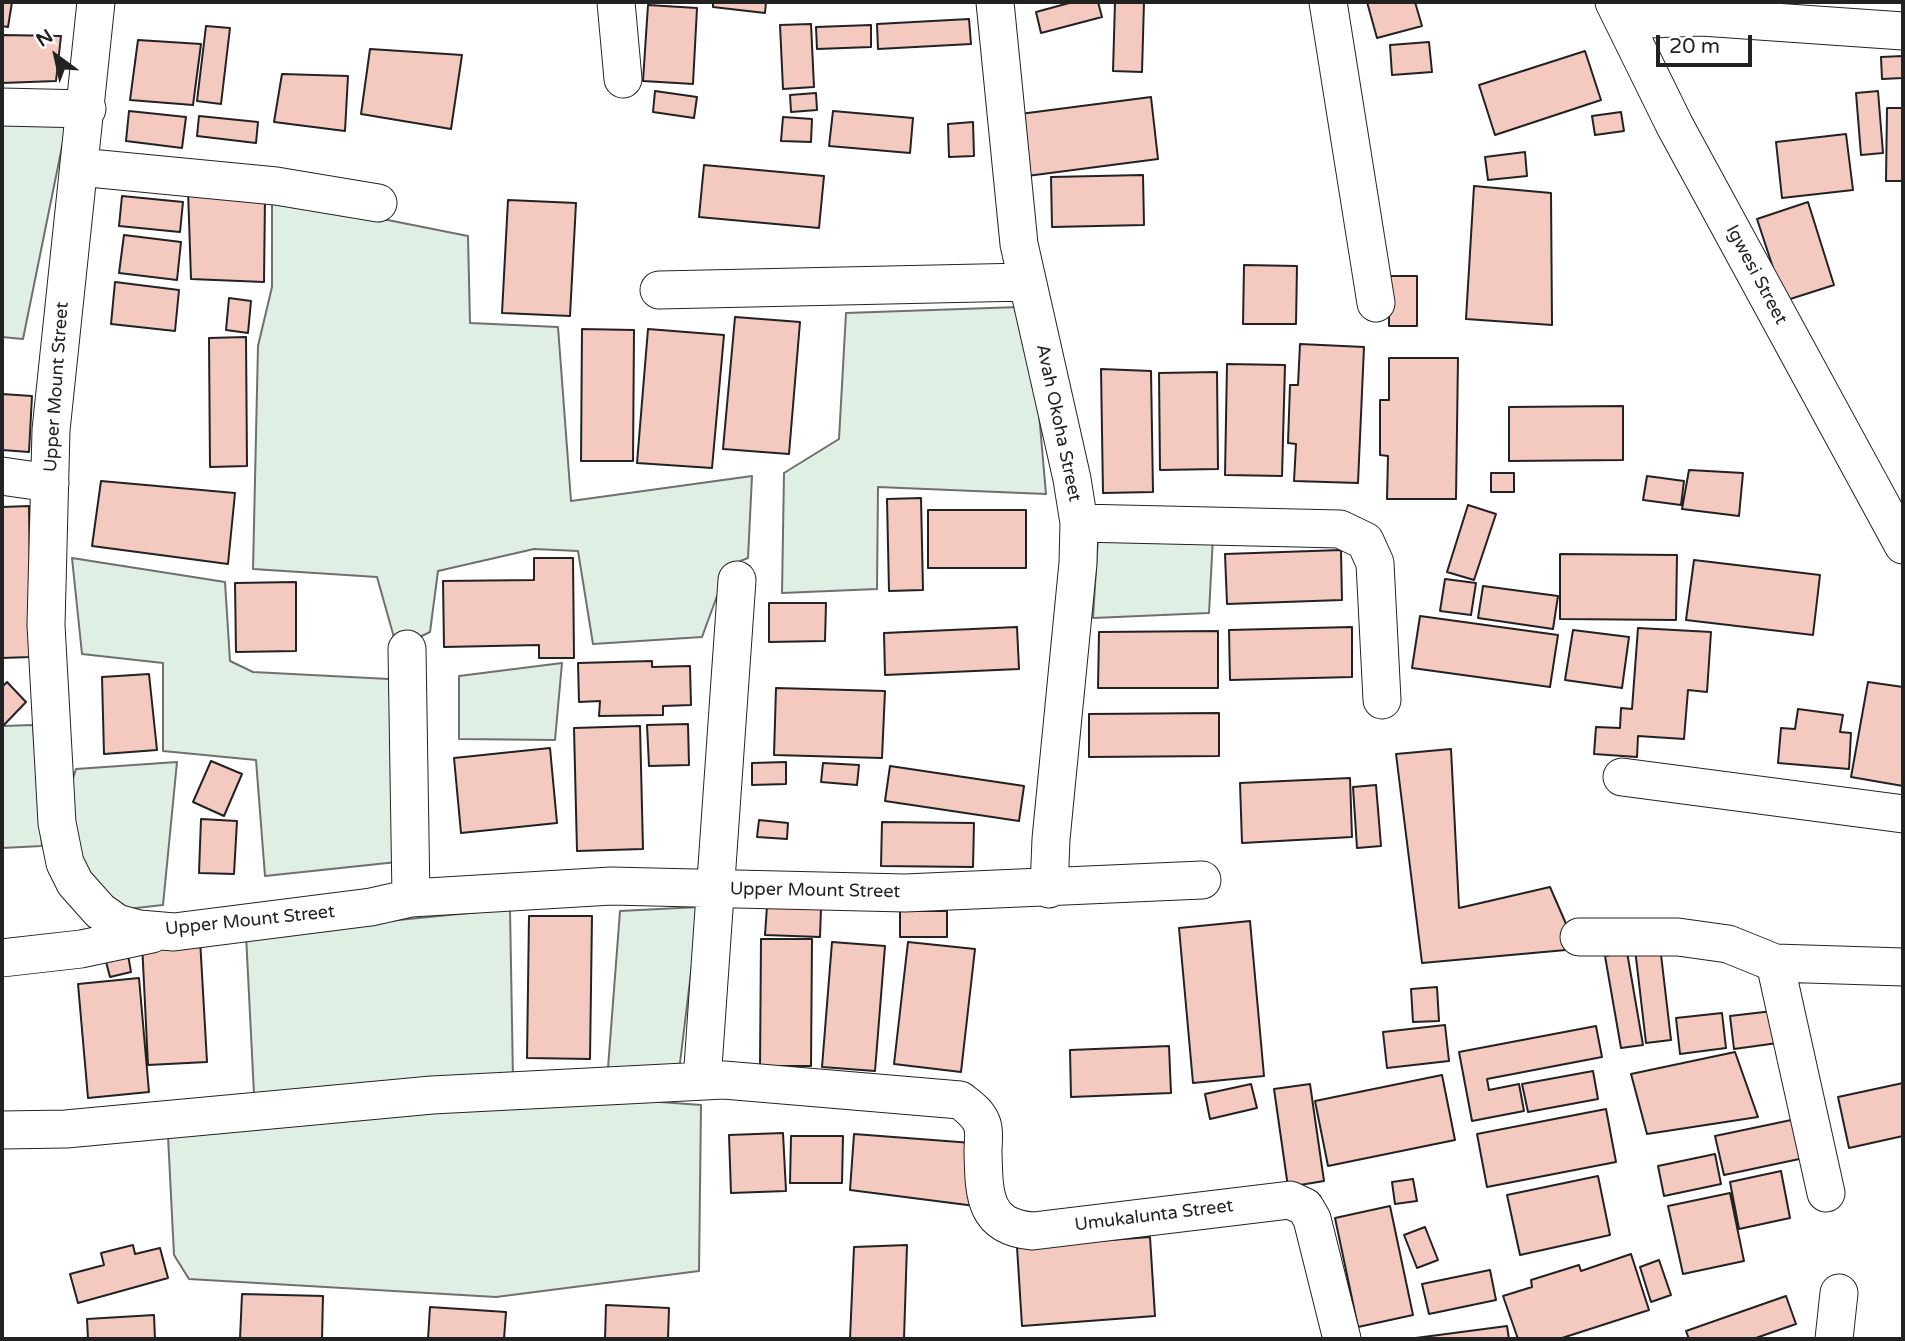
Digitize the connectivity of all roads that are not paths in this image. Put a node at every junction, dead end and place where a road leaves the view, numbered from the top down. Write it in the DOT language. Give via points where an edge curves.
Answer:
graph roads {
  1 [pos="96,2"];
  2 [pos="616,2"];
  3 [pos="995,2"];
  4 [pos="1328,2"];
  5 [pos="1619,11"];
  6 [pos="1903,31"];
  7 [pos="623,79"];
  8 [pos="2,107"];
  9 [pos="87,109"];
  10 [pos="79,167"];
  11 [pos="378,204"];
  12 [pos="1026,282"];
  13 [pos="659,290"];
  14 [pos="1376,303"];
  15 [pos="2,476"];
  16 [pos="50,483"];
  17 [pos="1079,523"];
  18 [pos="1903,545"];
  19 [pos="737,580"];
  20 [pos="407,649"];
  21 [pos="1382,701"];
  22 [pos="1622,778"];
  23 [pos="1903,814"];
  24 [pos="1202,880"];
  25 [pos="714,888"];
  26 [pos="1049,889"];
  27 [pos="411,898"];
  28 [pos="174,932"];
  29 [pos="1579,937"];
  30 [pos="2,958"];
  31 [pos="1775,963"];
  32 [pos="1903,967"];
  33 [pos="702,1081"];
  34 [pos="2,1130"];
  35 [pos="1826,1193"];
  36 [pos="1839,1293"];
  37 [pos="1342,1339"];
  38 [pos="1833,1339"];
  1 -- 9 [label="street, Upper Mount Street"];
  2 -- 7 [label="street"];
  3 -- 12 [label="street, Avah Okoha Street" via="1014,206"];
  4 -- 14 [label="street"];
  5 -- 6 [label="street"];
  5 -- 18 [label="street, Igwesi Street" via="1675,126"];
  8 -- 9 [label="street"];
  9 -- 10 [label="street, Upper Mount Street"];
  10 -- 11 [label="street" via="276,186"];
  10 -- 16 [label="street, Upper Mount Street" via="63,302"];
  12 -- 13 [label="street"];
  12 -- 17 [label="street, Avah Okoha Street"];
  15 -- 16 [label="street"];
  16 -- 28 [label="street, Upper Mount Street" via="46,625 57,823 65,863 86,899 117,923"];
  17 -- 21 [label="street" via="1340,529 1365,541 1375,563"];
  17 -- 26 [label="street, Avah Okoha Street"];
  19 -- 25 [label="street"];
  20 -- 27 [label="street"];
  22 -- 23 [label="street"];
  24 -- 26 [label="street, Upper Mount Street"];
  25 -- 26 [label="street, Upper Mount Street" via="905,894"];
  25 -- 27 [label="street, Upper Mount Street" via="611,886"];
  25 -- 33 [label="street"];
  27 -- 28 [label="street, Upper Mount Street"];
  28 -- 30 [label="street"];
  29 -- 31 [label="street" via="1678,937 1728,944"];
  31 -- 32 [label="street"];
  31 -- 35 [label="street"];
  33 -- 34 [label="street" via="432,1095 66,1129"];
  33 -- 37 [label="street, Umukalunta Street" via="960,1100 982,1125 987,1194 999,1222 1012,1229 1290,1200 1305,1207 1312,1219"];
  36 -- 38 [label="street"];
}
